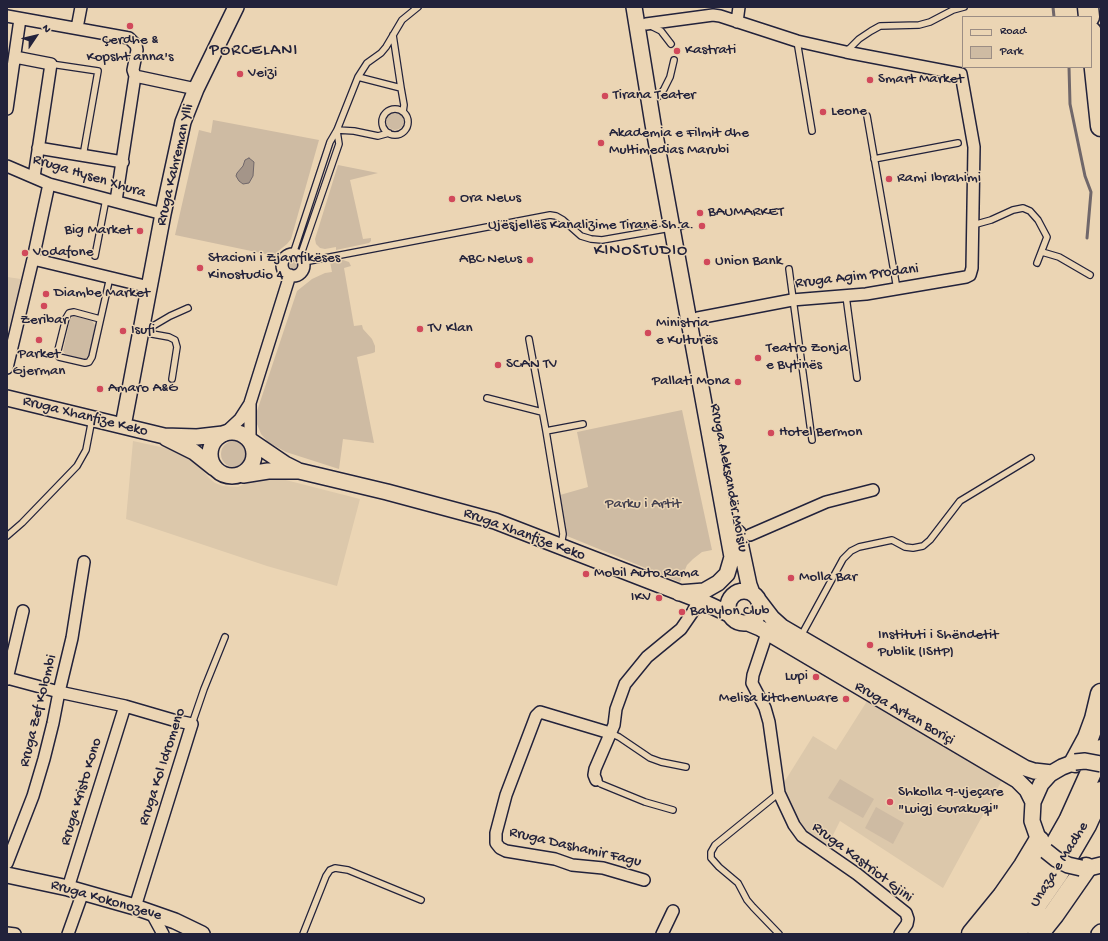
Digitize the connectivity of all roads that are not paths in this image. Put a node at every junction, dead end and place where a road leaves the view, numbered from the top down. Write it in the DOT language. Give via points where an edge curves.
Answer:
graph roads {
  1 [pos="81,7"];
  2 [pos="236,7"];
  3 [pos="418,7"];
  4 [pos="634,7"];
  5 [pos="643,7"];
  6 [pos="739,7"];
  7 [pos="964,7"];
  8 [pos="7,16"];
  9 [pos="20,19"];
  10 [pos="736,22"];
  11 [pos="646,24"];
  12 [pos="78,28"];
  13 [pos="393,35"];
  14 [pos="796,41"];
  15 [pos="1092,41"];
  16 [pos="671,44"];
  17 [pos="846,52"];
  18 [pos="15,57"];
  19 [pos="674,60"];
  20 [pos="51,64"];
  21 [pos="135,76"];
  22 [pos="358,77"];
  23 [pos="401,88"];
  24 [pos="196,89"];
  25 [pos="659,96"];
  26 [pos="7,109"];
  27 [pos="403,112"];
  28 [pos="867,116"];
  29 [pos="1101,126"];
  30 [pos="337,130"];
  31 [pos="812,131"];
  32 [pos="389,133"];
  33 [pos="958,143"];
  34 [pos="38,148"];
  35 [pos="83,156"];
  36 [pos="874,159"];
  37 [pos="122,162"];
  38 [pos="7,166"];
  39 [pos="320,172"];
  40 [pos="328,174"];
  41 [pos="34,177"];
  42 [pos="49,184"];
  43 [pos="111,200"];
  44 [pos="163,214"];
  45 [pos="972,225"];
  46 [pos="677,227"];
  47 [pos="1042,252"];
  48 [pos="95,256"];
  49 [pos="299,258"];
  50 [pos="33,259"];
  51 [pos="1038,263"];
  52 [pos="789,269"];
  53 [pos="290,275"];
  54 [pos="1090,275"];
  55 [pos="110,277"];
  56 [pos="149,287"];
  57 [pos="897,289"];
  58 [pos="846,296"];
  59 [pos="792,300"];
  60 [pos="188,308"];
  61 [pos="698,318"];
  62 [pos="100,319"];
  63 [pos="141,328"];
  64 [pos="529,339"];
  65 [pos="7,368"];
  66 [pos="857,378"];
  67 [pos="172,379"];
  68 [pos="7,398"];
  69 [pos="487,398"];
  70 [pos="250,403"];
  71 [pos="542,412"];
  72 [pos="92,418"];
  73 [pos="583,424"];
  74 [pos="122,426"];
  75 [pos="546,431"];
  76 [pos="224,434"];
  77 [pos="164,436"];
  78 [pos="812,440"];
  79 [pos="250,441"];
  80 [pos="1031,458"];
  81 [pos="214,468"];
  82 [pos="299,471"];
  83 [pos="243,474"];
  84 [pos="873,490"];
  85 [pos="750,535"];
  86 [pos="7,536"];
  87 [pos="560,547"];
  88 [pos="732,557"];
  89 [pos="84,562"];
  90 [pos="679,593"];
  91 [pos="745,596"];
  92 [pos="699,600"];
  93 [pos="23,611"];
  94 [pos="731,615"];
  95 [pos="748,623"];
  96 [pos="767,633"];
  97 [pos="225,637"];
  98 [pos="805,640"];
  99 [pos="7,678"];
  100 [pos="59,692"];
  101 [pos="1101,694"];
  102 [pos="125,706"];
  103 [pos="192,724"];
  104 [pos="610,733"];
  105 [pos="1101,750"];
  106 [pos="1075,762"];
  107 [pos="1101,764"];
  108 [pos="686,767"];
  109 [pos="1052,773"];
  110 [pos="596,780"];
  111 [pos="1101,792"];
  112 [pos="779,793"];
  113 [pos="1033,802"];
  114 [pos="672,810"];
  115 [pos="1039,840"];
  116 [pos="7,863"];
  117 [pos="1092,868"];
  118 [pos="7,875"];
  119 [pos="644,880"];
  120 [pos="68,888"];
  121 [pos="83,892"];
  122 [pos="421,900"];
  123 [pos="135,907"];
  124 [pos="673,911"];
  125 [pos="151,912"];
  126 [pos="1101,932"];
  127 [pos="7,933"];
  128 [pos="16,934"];
  129 [pos="68,934"];
  130 [pos="163,934"];
  131 [pos="202,934"];
  132 [pos="303,934"];
  133 [pos="662,934"];
  134 [pos="779,934"];
  135 [pos="900,934"];
  136 [pos="972,934"];
  137 [pos="992,934"];
  138 [pos="1014,934"];
  139 [pos="1038,934"];
  140 [pos="1099,934"];
  1 -- 12 [label="street"];
  2 -- 24 [label="main road, Rruga Kahreman Ylli"];
  3 -- 13 [label="lane" via="402,20"];
  4 -- 46 [label="main road, Rruga Aleksandër Moisiu" via="653,124"];
  5 -- 11 [label="main road, Rruga Aleksandër Moisiu"];
  6 -- 10 [label="street"];
  7 -- 17 [label="lane" via="919,25 880,26 859,39"];
  8 -- 9 [label="street"];
  9 -- 12 [label="street"];
  9 -- 18 [label="street"];
  10 -- 11 [label="street" via="714,14"];
  10 -- 14 [label="street"];
  11 -- 16 [label="lane" via="661,31"];
  11 -- 25 [label="main road, Rruga Aleksandër Moisiu"];
  12 -- 21 [label="street" via="129,38 137,50 133,70"];
  13 -- 22 [label="lane" via="381,53 367,63"];
  13 -- 23 [label="lane"];
  14 -- 17 [label="street"];
  14 -- 31 [label="lane"];
  15 -- 29 [label="highway"];
  17 -- 45 [label="street, Rruga Agim Prodani" via="961,74 974,147"];
  18 -- 20 [label="street"];
  18 -- 26 [label="street"];
  19 -- 25 [label="lane" via="670,77"];
  20 -- 34 [label="street"];
  20 -- 35 [label="lane" via="98,71"];
  21 -- 24 [label="street"];
  21 -- 37 [label="street"];
  22 -- 23 [label="lane"];
  22 -- 30 [label="lane"];
  23 -- 27 [label="lane"];
  24 -- 44 [label="main road, Rruga Kahreman Ylli" via="183,122"];
  25 -- 46 [label="main road, Rruga Aleksandër Moisiu"];
  27 -- 32 [label="lane" via="408,121 404,131 394,135"];
  27 -- 32 [label="lane" via="394,109 383,116 383,126"];
  28 -- 36 [label="lane"];
  30 -- 32 [label="lane" via="378,136"];
  30 -- 39 [label="lane"];
  30 -- 40 [label="lane" via="339,144"];
  33 -- 36 [label="lane"];
  34 -- 35 [label="street"];
  34 -- 41 [label="street"];
  35 -- 37 [label="street"];
  36 -- 57 [label="lane"];
  37 -- 43 [label="street"];
  38 -- 41 [label="street, Rruga Hysen Xhura"];
  39 -- 40 [label="lane"];
  39 -- 49 [label="lane"];
  40 -- 49 [label="lane"];
  41 -- 42 [label="street, Rruga Hysen Xhura"];
  42 -- 43 [label="street, Rruga Hysen Xhura"];
  42 -- 50 [label="street"];
  43 -- 44 [label="street, Rruga Hysen Xhura"];
  43 -- 48 [label="lane"];
  44 -- 56 [label="main road, Rruga Kahreman Ylli"];
  45 -- 47 [label="lane" via="1023,208 1030,211 1038,220 1047,238"];
  45 -- 57 [label="street, Rruga Agim Prodani" via="970,275"];
  46 -- 49 [label="lane" via="602,240 590,239 581,236 563,220 550,215"];
  46 -- 61 [label="main road, Rruga Aleksandër Moisiu"];
  46 -- 88 [label="main road, Rruga Aleksandër Moisiu" via="676,244"];
  47 -- 51 [label="lane"];
  47 -- 54 [label="lane"];
  49 -- 53 [label="street" via="304,266 302,272"];
  49 -- 53 [label="street" via="287,257 283,262 285,272"];
  50 -- 55 [label="street"];
  50 -- 65 [label="street"];
  52 -- 59 [label="lane"];
  53 -- 70 [label="street"];
  55 -- 56 [label="street"];
  55 -- 62 [label="lane"];
  56 -- 63 [label="main road, Rruga Kahreman Ylli"];
  57 -- 58 [label="street, Rruga Agim Prodani"];
  58 -- 59 [label="street, Rruga Agim Prodani"];
  58 -- 66 [label="lane"];
  59 -- 61 [label="street, Rruga Agim Prodani"];
  59 -- 78 [label="lane"];
  60 -- 63 [label="lane" via="153,326"];
  61 -- 91 [label="main road, Rruga Aleksandër Moisiu" via="744,565"];
  62 -- 62 [label="lane" via="89,362 59,357 58,350 69,313"];
  63 -- 67 [label="lane" via="175,340 177,347"];
  63 -- 74 [label="main road, Rruga Kahreman Ylli"];
  64 -- 71 [label="lane"];
  68 -- 72 [label="main road, Rruga Xhanfize Keko"];
  69 -- 71 [label="lane"];
  70 -- 76 [label="street" via="240,419"];
  70 -- 79 [label="street"];
  71 -- 75 [label="lane"];
  72 -- 74 [label="main road, Rruga Xhanfize Keko"];
  72 -- 86 [label="lane" via="86,450 77,466"];
  73 -- 75 [label="lane"];
  74 -- 77 [label="main road, Rruga Xhanfize Keko"];
  75 -- 87 [label="lane" via="563,534"];
  76 -- 77 [label="main road, Rruga Xhanfize Keko" via="197,437"];
  76 -- 79 [label="main road" via="239,433"];
  76 -- 81 [label="main road" via="210,449"];
  77 -- 81 [label="main road, Rruga Xhanfize Keko" via="194,452"];
  79 -- 82 [label="main road, Rruga Xhanfize Keko"];
  79 -- 83 [label="main road" via="255,453 254,460 252,466"];
  80 -- 98 [label="lane" via="960,501 923,546 905,547 892,540 851,551 843,559"];
  81 -- 83 [label="main road" via="224,476 237,477"];
  82 -- 83 [label="main road, Rruga Xhanfize Keko"];
  82 -- 87 [label="main road, Rruga Xhanfize Keko" via="495,521"];
  84 -- 85 [label="street" via="826,502"];
  87 -- 90 [label="main road, Rruga Xhanfize Keko"];
  88 -- 90 [label="main road" via="727,574 718,583 704,590"];
  88 -- 91 [label="main road, Rruga Aleksandër Moisiu" via="737,581"];
  89 -- 100 [label="street, Rruga Zef Kolombi" via="72,638"];
  90 -- 92 [label="main road, Rruga Xhanfize Keko"];
  91 -- 92 [label="main road"];
  91 -- 94 [label="main road" via="729,603"];
  91 -- 95 [label="main road" via="760,606 758,615"];
  91 -- 98 [label="main road, Rruga Artan Boriçi" via="776,622"];
  92 -- 94 [label="main road, Rruga Xhanfize Keko"];
  92 -- 104 [label="street" via="681,629 647,657 625,684"];
  93 -- 99 [label="street"];
  94 -- 95 [label="main road, Rruga Artan Boriçi" via="741,623"];
  95 -- 96 [label="main road, Rruga Artan Boriçi"];
  96 -- 112 [label="street, Rruga Kastriot Gjini" via="752,683 769,722"];
  96 -- 113 [label="main road, Rruga Artan Boriçi" via="1017,780 1027,790"];
  97 -- 103 [label="lane, Rruga Kol Idromeno"];
  98 -- 109 [label="main road, Rruga Artan Boriçi" via="1021,766 1034,771"];
  99 -- 100 [label="street"];
  100 -- 102 [label="street"];
  100 -- 116 [label="street, Rruga Zef Kolombi" via="54,724 33,796"];
  101 -- 106 [label="highway" via="1088,738"];
  102 -- 103 [label="street"];
  102 -- 120 [label="street, Rruga Kristo Kono"];
  103 -- 123 [label="street, Rruga Kol Idromeno"];
  104 -- 108 [label="lane" via="650,758"];
  104 -- 110 [label="street" via="595,769"];
  104 -- 119 [label="street, Rruga Dashamir Fagu" via="540,712 536,716 506,795 496,832 496,843 506,851 555,859 572,865 603,868"];
  105 -- 137 [label="highway" via="1069,821 1044,865"];
  106 -- 107 [label="main road, bridge"];
  106 -- 109 [label="main road"];
  109 -- 113 [label="main road" via="1041,784"];
  110 -- 114 [label="lane" via="646,802"];
  111 -- 138 [label="highway, Unaza e Madhe" via="1086,825 1058,873"];
  112 -- 134 [label="lane" via="715,845 711,852 711,858 738,883 747,900"];
  112 -- 135 [label="street, Rruga Kastriot Gjini" via="802,836 857,874 906,913 907,924"];
  113 -- 115 [label="main road" via="1032,821"];
  115 -- 117 [label="main road, bridge" via="1046,851 1056,859 1068,865"];
  115 -- 136 [label="highway" via="1003,896"];
  117 -- 139 [label="highway"];
  118 -- 120 [label="main road, Rruga Kokonozeve"];
  120 -- 121 [label="main road, Rruga Kokonozeve"];
  121 -- 123 [label="main road, Rruga Kokonozeve"];
  121 -- 129 [label="street"];
  122 -- 132 [label="lane" via="348,870 335,868 326,876"];
  123 -- 125 [label="main road, Rruga Kokonozeve"];
  124 -- 133 [label="street"];
  125 -- 130 [label="street"];
  125 -- 131 [label="main road, Rruga Kokonozeve"];
  126 -- 140 [label="main road"];
  127 -- 128 [label="street"];
}
